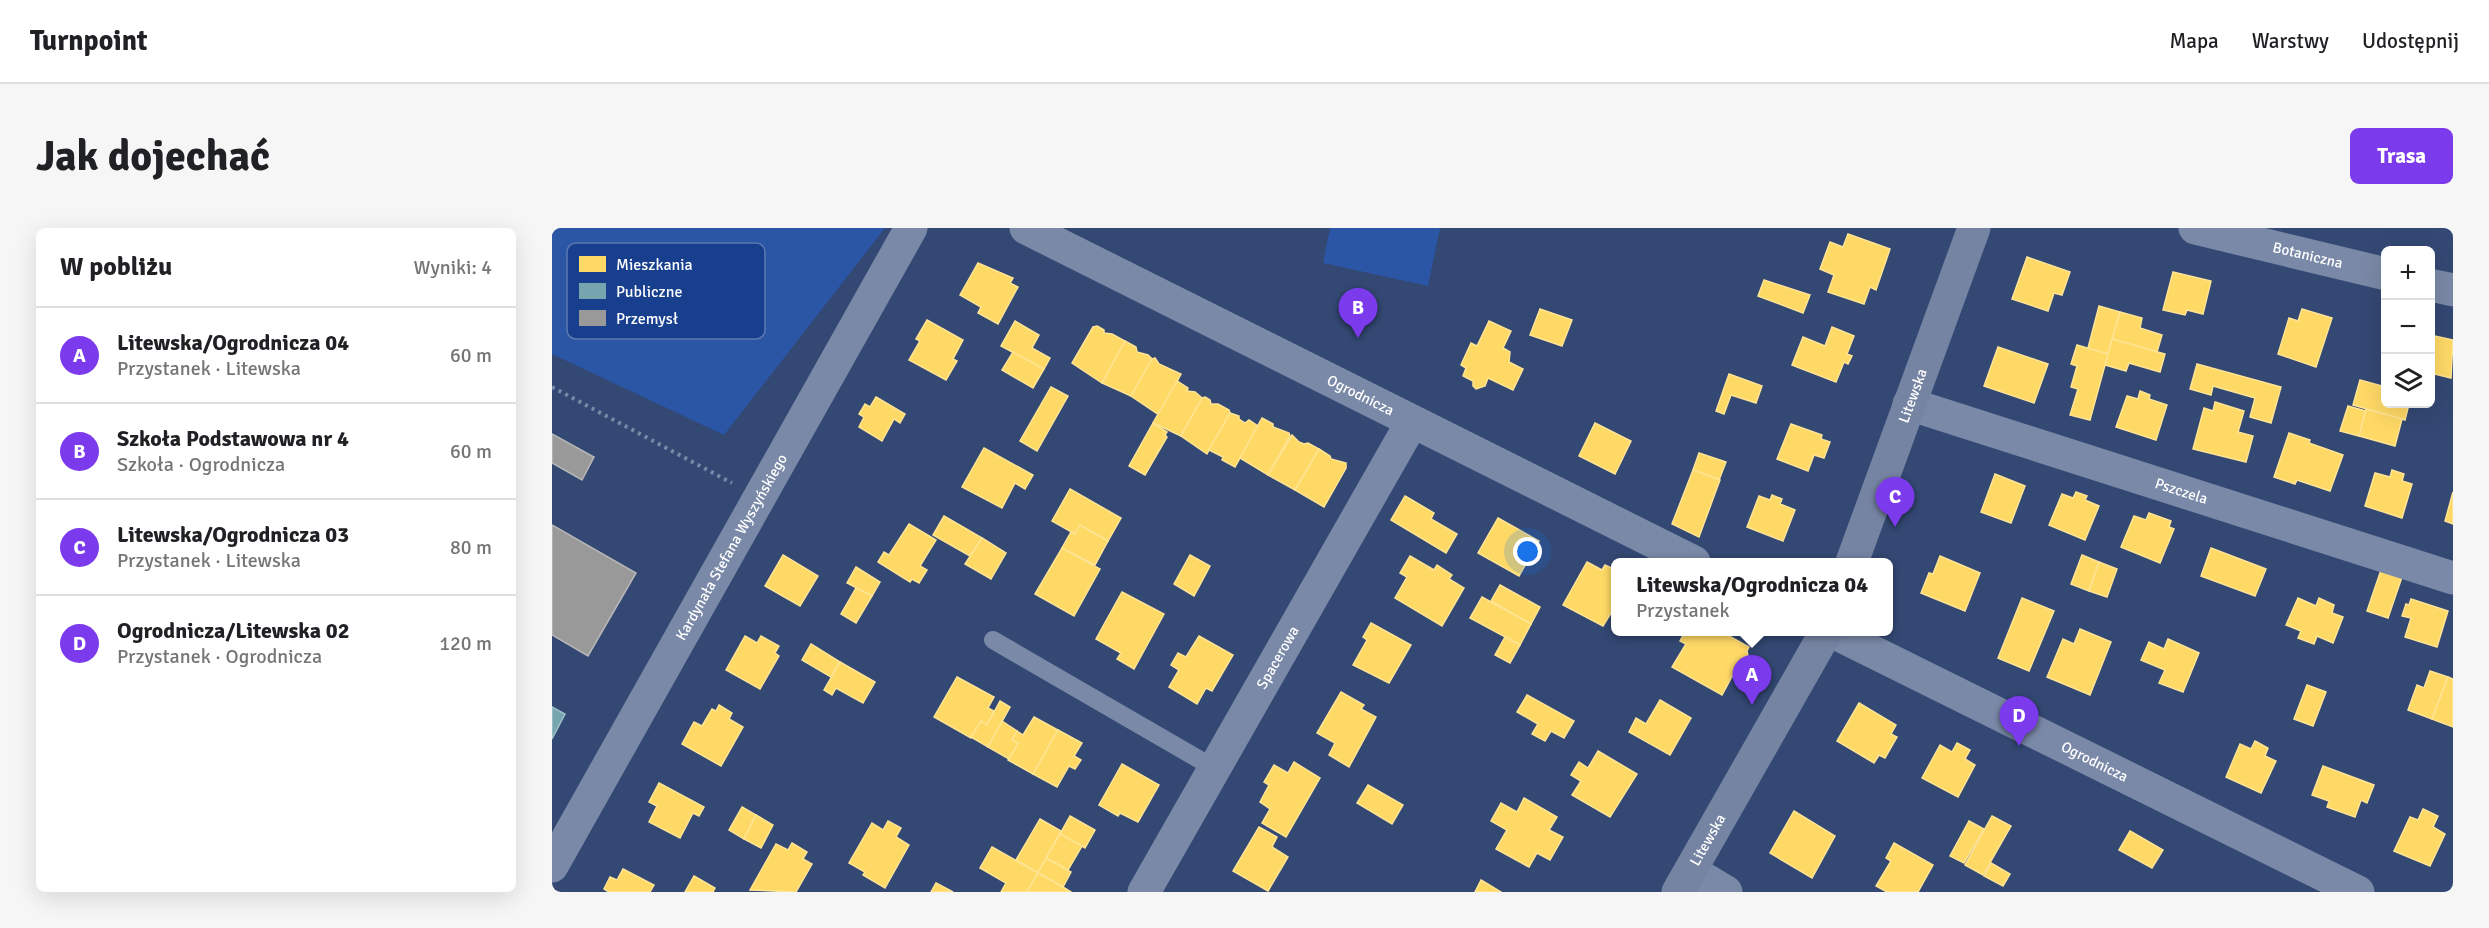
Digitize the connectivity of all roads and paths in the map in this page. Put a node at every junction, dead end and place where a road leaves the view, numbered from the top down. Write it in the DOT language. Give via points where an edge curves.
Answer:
graph roads {
  1 [pos="911,228"];
  2 [pos="1026,228"];
  3 [pos="1974,228"];
  4 [pos="2195,228"];
  5 [pos="2381,273"];
  6 [pos="2435,286"];
  7 [pos="2453,290"];
  8 [pos="552,387"];
  9 [pos="1910,404"];
  10 [pos="1412,422"];
  11 [pos="759,497"];
  12 [pos="1686,558"];
  13 [pos="1853,558"];
  14 [pos="2453,578"];
  15 [pos="1824,636"];
  16 [pos="1841,636"];
  17 [pos="993,640"];
  18 [pos="1214,768"];
  19 [pos="552,866"];
  20 [pos="1685,881"];
  21 [pos="1144,892"];
  22 [pos="1726,892"];
  23 [pos="2358,892"];
  1 -- 11 [label="street, Kardynała Stefana Wyszyńskiego"];
  2 -- 10 [label="street, Ogrodnicza"];
  3 -- 9 [label="main road, Litewska"];
  4 -- 5 [label="street, Botaniczna"];
  6 -- 7 [label="street"];
  8 -- 11 [label="path"];
  9 -- 13 [label="main road, Litewska"];
  9 -- 14 [label="street, Pszczela"];
  10 -- 12 [label="street, Ogrodnicza"];
  10 -- 18 [label="street, Spacerowa"];
  11 -- 19 [label="street, Kardynała Stefana Wyszyńskiego"];
  15 -- 20 [label="main road, Litewska"];
  16 -- 23 [label="street, Ogrodnicza"];
  17 -- 18 [label="lane"];
  18 -- 21 [label="street, Spacerowa"];
  20 -- 22 [label="street"];
}
